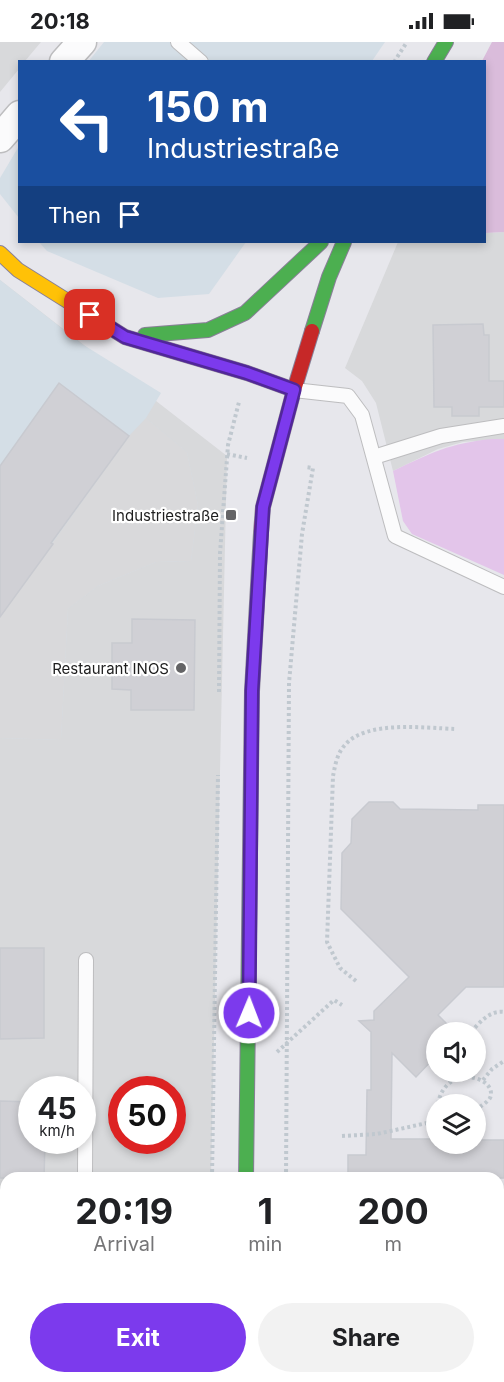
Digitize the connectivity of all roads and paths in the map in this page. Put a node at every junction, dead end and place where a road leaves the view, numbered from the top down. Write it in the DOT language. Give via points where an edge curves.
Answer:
graph roads {
  1 [pos="82,42"];
  2 [pos="178,42"];
  3 [pos="406,42"];
  4 [pos="446,42"];
  5 [pos="66,60"];
  6 [pos="199,60"];
  7 [pos="395,60"];
  8 [pos="435,60"];
  9 [pos="18,117"];
  10 [pos="0,138"];
  11 [pos="320,243"];
  12 [pos="344,243"];
  13 [pos="0,253"];
  14 [pos="125,337"];
  15 [pos="294,390"];
  16 [pos="504,426"];
  17 [pos="227,454"];
  18 [pos="374,458"];
  19 [pos="274,463"];
  20 [pos="504,587"];
  21 [pos="455,729"];
  22 [pos="86,960"];
  23 [pos="356,981"];
  24 [pos="342,1005"];
  25 [pos="504,1012"];
  26 [pos="482,1022"];
  27 [pos="287,1044"];
  28 [pos="504,1061"];
  29 [pos="486,1076"];
  30 [pos="248,1079"];
  31 [pos="451,1082"];
  32 [pos="485,1082"];
  33 [pos="440,1094"];
  34 [pos="486,1102"];
  35 [pos="426,1123"];
  36 [pos="342,1136"];
  37 [pos="85,1172"];
  38 [pos="246,1172"];
  39 [pos="286,1172"];
  1 -- 5 [label="street"];
  2 -- 6 [label="lane"];
  3 -- 7 [label="path"];
  4 -- 8 [label="main road"];
  9 -- 10 [label="street"];
  11 -- 14 [label="main road" via="245,313 208,330"];
  12 -- 15 [label="main road"];
  13 -- 14 [label="main road" via="18,270"];
  14 -- 15 [label="main road"];
  15 -- 18 [label="lane" via="348,396 362,414"];
  15 -- 19 [label="main road"];
  16 -- 18 [label="lane" via="441,436"];
  17 -- 19 [label="path"];
  18 -- 20 [label="lane" via="395,536"];
  19 -- 27 [label="path" via="313,468 302,534 289,683"];
  19 -- 30 [label="main road" via="263,507 252,691"];
  21 -- 23 [label="path" via="398,727 360,734 338,756 333,776 327,942 340,968"];
  22 -- 37 [label="lane"];
  24 -- 27 [label="path" via="334,1000"];
  25 -- 26 [label="path" via="491,1014"];
  27 -- 30 [label="path"];
  27 -- 39 [label="path"];
  28 -- 29 [label="path"];
  30 -- 38 [label="main road"];
  31 -- 33 [label="path"];
  32 -- 34 [label="path" via="491,1094"];
  35 -- 36 [label="path" via="377,1134"];
}
